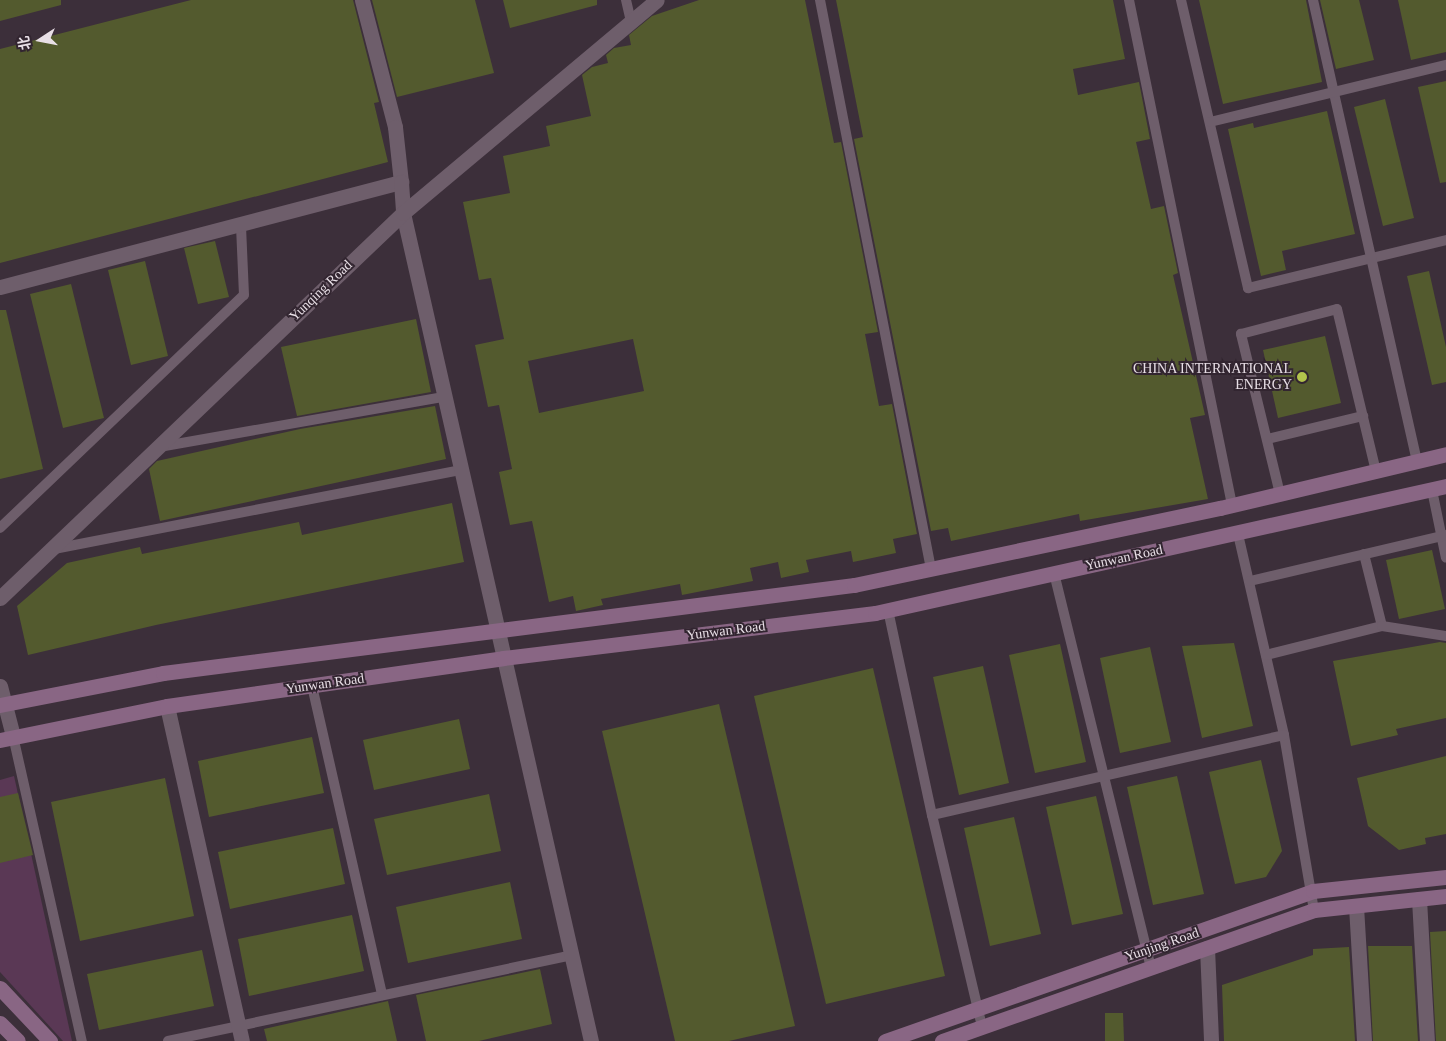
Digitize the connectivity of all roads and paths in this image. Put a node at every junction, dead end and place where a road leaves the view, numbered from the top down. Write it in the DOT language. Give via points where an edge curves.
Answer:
graph roads {
  1 [pos="362,0"];
  2 [pos="626,0"];
  3 [pos="657,0"];
  4 [pos="820,0"];
  5 [pos="1129,0"];
  6 [pos="1182,0"];
  7 [pos="1313,0"];
  8 [pos="631,22"];
  9 [pos="1446,65"];
  10 [pos="1333,92"];
  11 [pos="1210,122"];
  12 [pos="401,182"];
  13 [pos="402,213"];
  14 [pos="241,226"];
  15 [pos="1446,240"];
  16 [pos="1371,258"];
  17 [pos="0,286"];
  18 [pos="444,397"];
  19 [pos="1363,416"];
  20 [pos="1266,439"];
  21 [pos="159,447"];
  22 [pos="1446,454"];
  23 [pos="1417,461"];
  24 [pos="461,470"];
  25 [pos="1376,471"];
  26 [pos="1439,488"];
  27 [pos="1280,494"];
  28 [pos="1232,505"];
  29 [pos="0,528"];
  30 [pos="1238,534"];
  31 [pos="1444,535"];
  32 [pos="54,549"];
  33 [pos="1364,554"];
  34 [pos="1446,558"];
  35 [pos="932,569"];
  36 [pos="1054,573"];
  37 [pos="1250,582"];
  38 [pos="0,598"];
  39 [pos="888,610"];
  40 [pos="1382,626"];
  41 [pos="497,630"];
  42 [pos="1446,636"];
  43 [pos="1266,655"];
  44 [pos="503,658"];
  45 [pos="0,686"];
  46 [pos="312,686"];
  47 [pos="2,704"];
  48 [pos="167,706"];
  49 [pos="1284,735"];
  50 [pos="7,738"];
  51 [pos="1104,776"];
  52 [pos="932,815"];
  53 [pos="1446,877"];
  54 [pos="1312,891"];
  55 [pos="1446,896"];
  56 [pos="1419,899"];
  57 [pos="1356,906"];
  58 [pos="1314,910"];
  59 [pos="1207,948"];
  60 [pos="1147,950"];
  61 [pos="572,955"];
  62 [pos="1151,967"];
  63 [pos="0,988"];
  64 [pos="382,995"];
  65 [pos="978,1009"];
  66 [pos="0,1023"];
  67 [pos="239,1026"];
  68 [pos="982,1027"];
  69 [pos="18,1041"];
  70 [pos="50,1041"];
  71 [pos="82,1041"];
  72 [pos="168,1041"];
  73 [pos="242,1041"];
  74 [pos="591,1041"];
  75 [pos="885,1041"];
  76 [pos="942,1041"];
  77 [pos="1211,1041"];
  78 [pos="1364,1041"];
  79 [pos="1427,1041"];
  1 -- 12 [label="street" via="395,127"];
  2 -- 8 [label="lane"];
  3 -- 8 [label="street, Yunqing Road"];
  4 -- 35 [label="lane"];
  5 -- 28 [label="lane"];
  6 -- 11 [label="lane"];
  7 -- 10 [label="lane"];
  8 -- 13 [label="street, Yunqing Road"];
  9 -- 10 [label="lane"];
  10 -- 11 [label="lane"];
  10 -- 16 [label="lane"];
  11 -- 16 [label="lane" via="1248,288"];
  12 -- 13 [label="street"];
  12 -- 14 [label="street"];
  13 -- 18 [label="street"];
  13 -- 21 [label="street, Yunqing Road"];
  14 -- 17 [label="street"];
  14 -- 29 [label="lane" via="244,295"];
  15 -- 16 [label="lane"];
  16 -- 23 [label="lane"];
  18 -- 21 [label="lane"];
  18 -- 24 [label="street"];
  19 -- 20 [label="lane"];
  19 -- 20 [label="lane" via="1337,309 1241,334"];
  19 -- 25 [label="lane"];
  20 -- 27 [label="lane"];
  21 -- 32 [label="street, Yunqing Road"];
  22 -- 23 [label="main road, Yunwan Road"];
  23 -- 25 [label="main road, Yunwan Road"];
  24 -- 32 [label="lane"];
  24 -- 41 [label="street"];
  25 -- 27 [label="main road, Yunwan Road"];
  26 -- 30 [label="main road, Yunwan Road"];
  26 -- 31 [label="lane"];
  27 -- 28 [label="main road, Yunwan Road"];
  28 -- 35 [label="main road, Yunwan Road"];
  30 -- 36 [label="main road, Yunwan Road"];
  30 -- 37 [label="lane"];
  31 -- 33 [label="lane"];
  31 -- 34 [label="lane"];
  32 -- 38 [label="street, Yunqing Road"];
  33 -- 37 [label="lane"];
  33 -- 40 [label="lane"];
  35 -- 41 [label="main road, Yunwan Road" via="854,585"];
  36 -- 39 [label="main road, Yunwan Road"];
  36 -- 51 [label="lane"];
  37 -- 43 [label="lane"];
  39 -- 44 [label="main road, Yunwan Road"];
  39 -- 52 [label="lane"];
  40 -- 42 [label="lane"];
  40 -- 43 [label="lane"];
  41 -- 44 [label="street"];
  41 -- 47 [label="main road, Yunwan Road" via="163,673"];
  43 -- 49 [label="lane"];
  44 -- 46 [label="main road, Yunwan Road"];
  44 -- 61 [label="street"];
  45 -- 47 [label="street"];
  46 -- 48 [label="main road, Yunwan Road"];
  46 -- 64 [label="lane"];
  47 -- 50 [label="street"];
  48 -- 50 [label="main road, Yunwan Road"];
  48 -- 67 [label="street"];
  49 -- 51 [label="lane"];
  49 -- 54 [label="lane"];
  50 -- 71 [label="lane"];
  51 -- 52 [label="lane"];
  51 -- 60 [label="lane"];
  52 -- 65 [label="lane"];
  53 -- 54 [label="main road, Yunjing Road"];
  54 -- 58 [label="lane"];
  54 -- 60 [label="main road, Yunjing Road"];
  55 -- 56 [label="main road, Yunjing Road"];
  56 -- 57 [label="main road, Yunjing Road"];
  56 -- 79 [label="street"];
  57 -- 58 [label="main road, Yunjing Road"];
  57 -- 78 [label="street"];
  58 -- 59 [label="main road, Yunjing Road"];
  59 -- 62 [label="main road, Yunjing Road"];
  59 -- 77 [label="street"];
  60 -- 62 [label="lane"];
  60 -- 65 [label="main road, Yunjing Road"];
  61 -- 64 [label="lane"];
  61 -- 74 [label="street"];
  62 -- 68 [label="main road, Yunjing Road"];
  63 -- 70 [label="main road"];
  64 -- 67 [label="lane"];
  65 -- 68 [label="lane"];
  65 -- 75 [label="main road, Yunjing Road"];
  66 -- 69 [label="main road"];
  67 -- 72 [label="lane"];
  67 -- 73 [label="street"];
  68 -- 76 [label="main road, Yunjing Road"];
}
